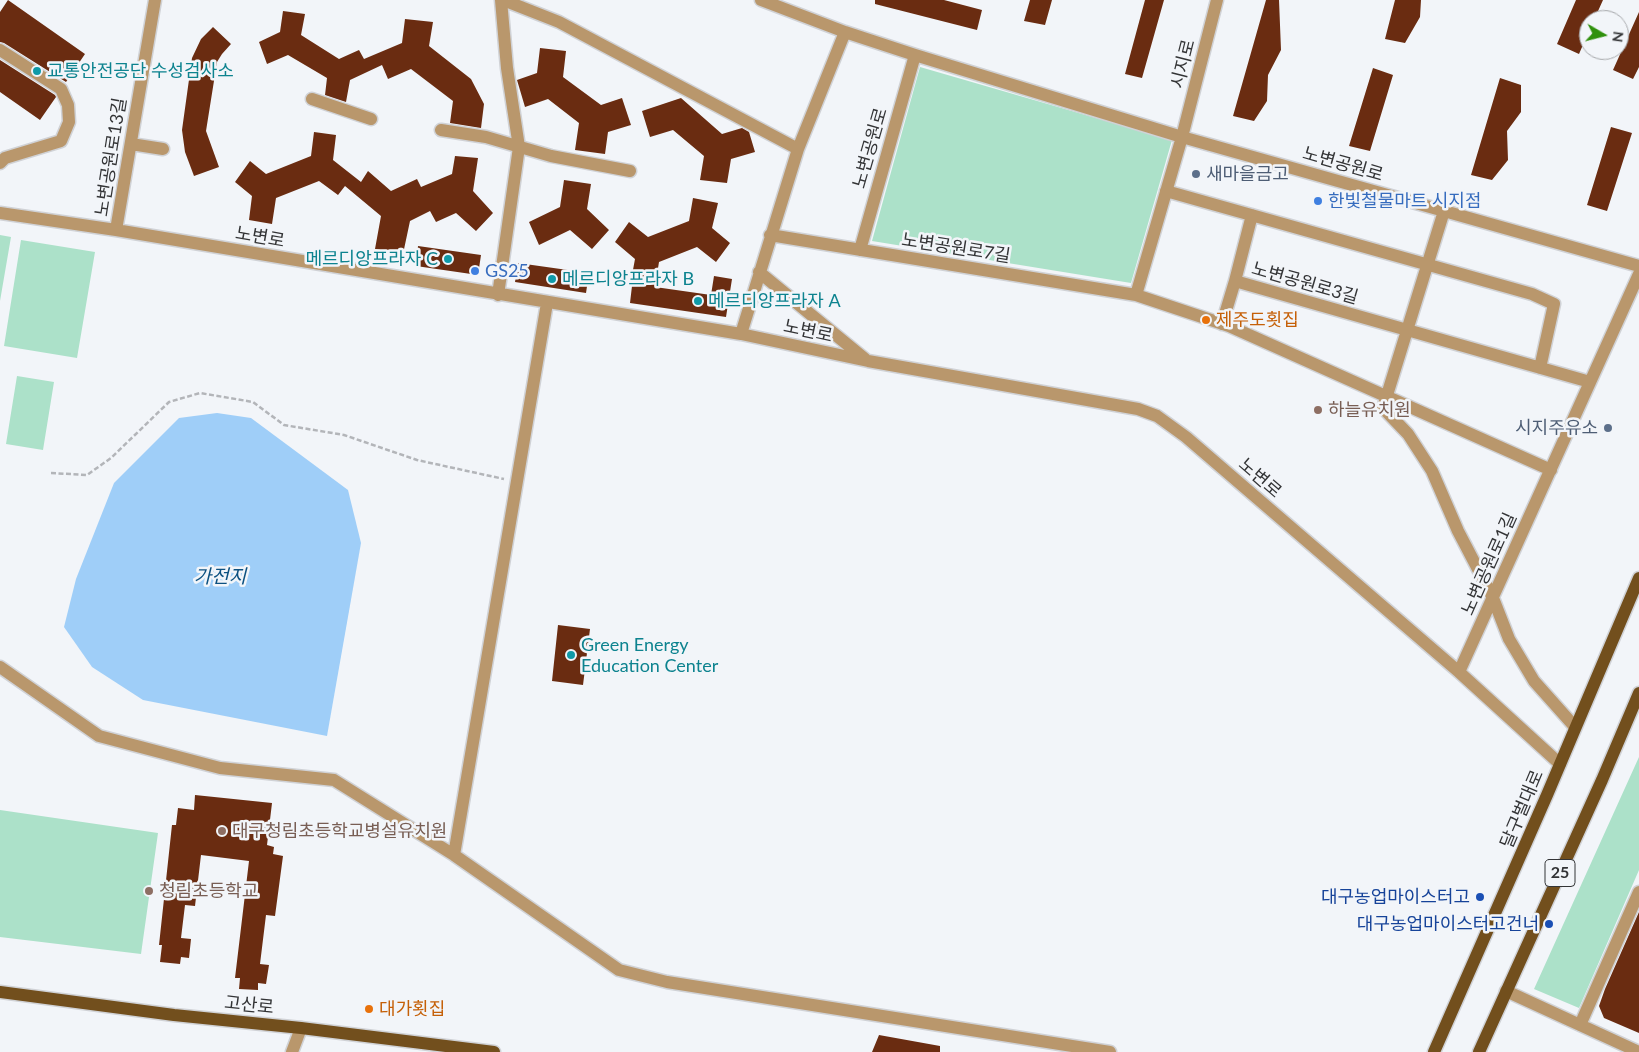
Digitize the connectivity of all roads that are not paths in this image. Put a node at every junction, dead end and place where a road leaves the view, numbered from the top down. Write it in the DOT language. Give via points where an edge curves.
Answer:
graph roads {
  1 [pos="155,0"];
  2 [pos="502,0"];
  3 [pos="761,0"];
  4 [pos="1218,0"];
  5 [pos="845,32"];
  6 [pos="0,50"];
  7 [pos="915,56"];
  8 [pos="312,99"];
  9 [pos="372,119"];
  10 [pos="441,130"];
  11 [pos="1182,136"];
  12 [pos="131,144"];
  13 [pos="519,147"];
  14 [pos="163,149"];
  15 [pos="798,149"];
  16 [pos="2,159"];
  17 [pos="630,171"];
  18 [pos="1166,191"];
  19 [pos="1444,211"];
  20 [pos="0,213"];
  21 [pos="1252,215"];
  22 [pos="116,230"];
  23 [pos="770,235"];
  24 [pos="860,250"];
  25 [pos="1426,264"];
  26 [pos="1639,266"];
  27 [pos="759,272"];
  28 [pos="1639,274"];
  29 [pos="1236,281"];
  30 [pos="498,294"];
  31 [pos="1136,296"];
  32 [pos="547,303"];
  33 [pos="1222,324"];
  34 [pos="1407,330"];
  35 [pos="741,334"];
  36 [pos="868,361"];
  37 [pos="1540,368"];
  38 [pos="1590,382"];
  39 [pos="1386,396"];
  40 [pos="1551,470"];
  41 [pos="1639,578"];
  42 [pos="1493,598"];
  43 [pos="0,666"];
  44 [pos="1459,672"];
  45 [pos="1639,693"];
  46 [pos="1575,727"];
  47 [pos="1560,764"];
  48 [pos="454,855"];
  49 [pos="1639,892"];
  50 [pos="1506,991"];
  51 [pos="0,992"];
  52 [pos="1580,1025"];
  53 [pos="301,1028"];
  54 [pos="292,1052"];
  55 [pos="494,1052"];
  56 [pos="1110,1052"];
  57 [pos="1434,1052"];
  58 [pos="1479,1052"];
  59 [pos="1639,1052"];
  1 -- 12 [label="street, 노변공원로13길"];
  2 -- 13 [label="street" via="507,68"];
  2 -- 15 [label="street" via="559,22"];
  3 -- 5 [label="street, 노변공원로"];
  4 -- 11 [label="street, 시지로"];
  5 -- 7 [label="street, 노변공원로"];
  5 -- 15 [label="street"];
  6 -- 16 [label="street" via="61,89 68,105 69,122 61,141"];
  7 -- 11 [label="street, 노변공원로"];
  7 -- 24 [label="street, 노변공원로"];
  8 -- 9 [label="street"];
  10 -- 13 [label="street" via="486,137"];
  11 -- 18 [label="street"];
  11 -- 19 [label="street, 노변공원로"];
  12 -- 14 [label="street"];
  12 -- 22 [label="street, 노변공원로13길"];
  13 -- 17 [label="street"];
  13 -- 30 [label="street"];
  15 -- 23 [label="street"];
  18 -- 21 [label="street"];
  18 -- 31 [label="street"];
  19 -- 25 [label="street"];
  19 -- 26 [label="street, 노변공원로"];
  20 -- 22 [label="street, 노변로"];
  21 -- 25 [label="street"];
  21 -- 29 [label="street"];
  22 -- 30 [label="street, 노변로"];
  23 -- 24 [label="street, 노변공원로7길"];
  23 -- 27 [label="street"];
  24 -- 31 [label="street, 노변공원로7길"];
  25 -- 34 [label="street"];
  25 -- 37 [label="street" via="1532,294 1554,304"];
  27 -- 35 [label="street"];
  27 -- 36 [label="street, 노변로"];
  28 -- 38 [label="street, 노변공원로1길"];
  29 -- 33 [label="street, 노변공원로3길"];
  29 -- 34 [label="street, 노변공원로3길"];
  30 -- 32 [label="street, 노변로"];
  31 -- 33 [label="street"];
  32 -- 35 [label="street, 노변로"];
  32 -- 48 [label="street"];
  33 -- 39 [label="street"];
  34 -- 37 [label="street"];
  34 -- 39 [label="street"];
  35 -- 36 [label="street, 노변로"];
  36 -- 44 [label="street, 노변로" via="1138,409 1157,416 1186,437"];
  37 -- 38 [label="street"];
  38 -- 40 [label="street, 노변공원로1길"];
  39 -- 40 [label="street"];
  39 -- 42 [label="street" via="1383,408 1408,434 1432,471 1458,531"];
  40 -- 42 [label="street, 노변공원로1길"];
  41 -- 46 [label="main road, 달구벌대로"];
  42 -- 44 [label="street, 노변공원로1길"];
  42 -- 46 [label="street" via="1509,639 1534,681"];
  43 -- 48 [label="street" via="99,736 220,768 334,780"];
  44 -- 47 [label="street, 노변로"];
  45 -- 50 [label="main road, 25"];
  46 -- 47 [label="main road, 달구벌대로"];
  47 -- 57 [label="main road, 달구벌대로"];
  48 -- 56 [label="street" via="619,970 667,982"];
  49 -- 52 [label="street"];
  50 -- 52 [label="street"];
  50 -- 58 [label="main road, 25"];
  51 -- 53 [label="main road, 고산로"];
  52 -- 59 [label="street"];
  53 -- 54 [label="street"];
  53 -- 55 [label="main road, 고산로"];
}
